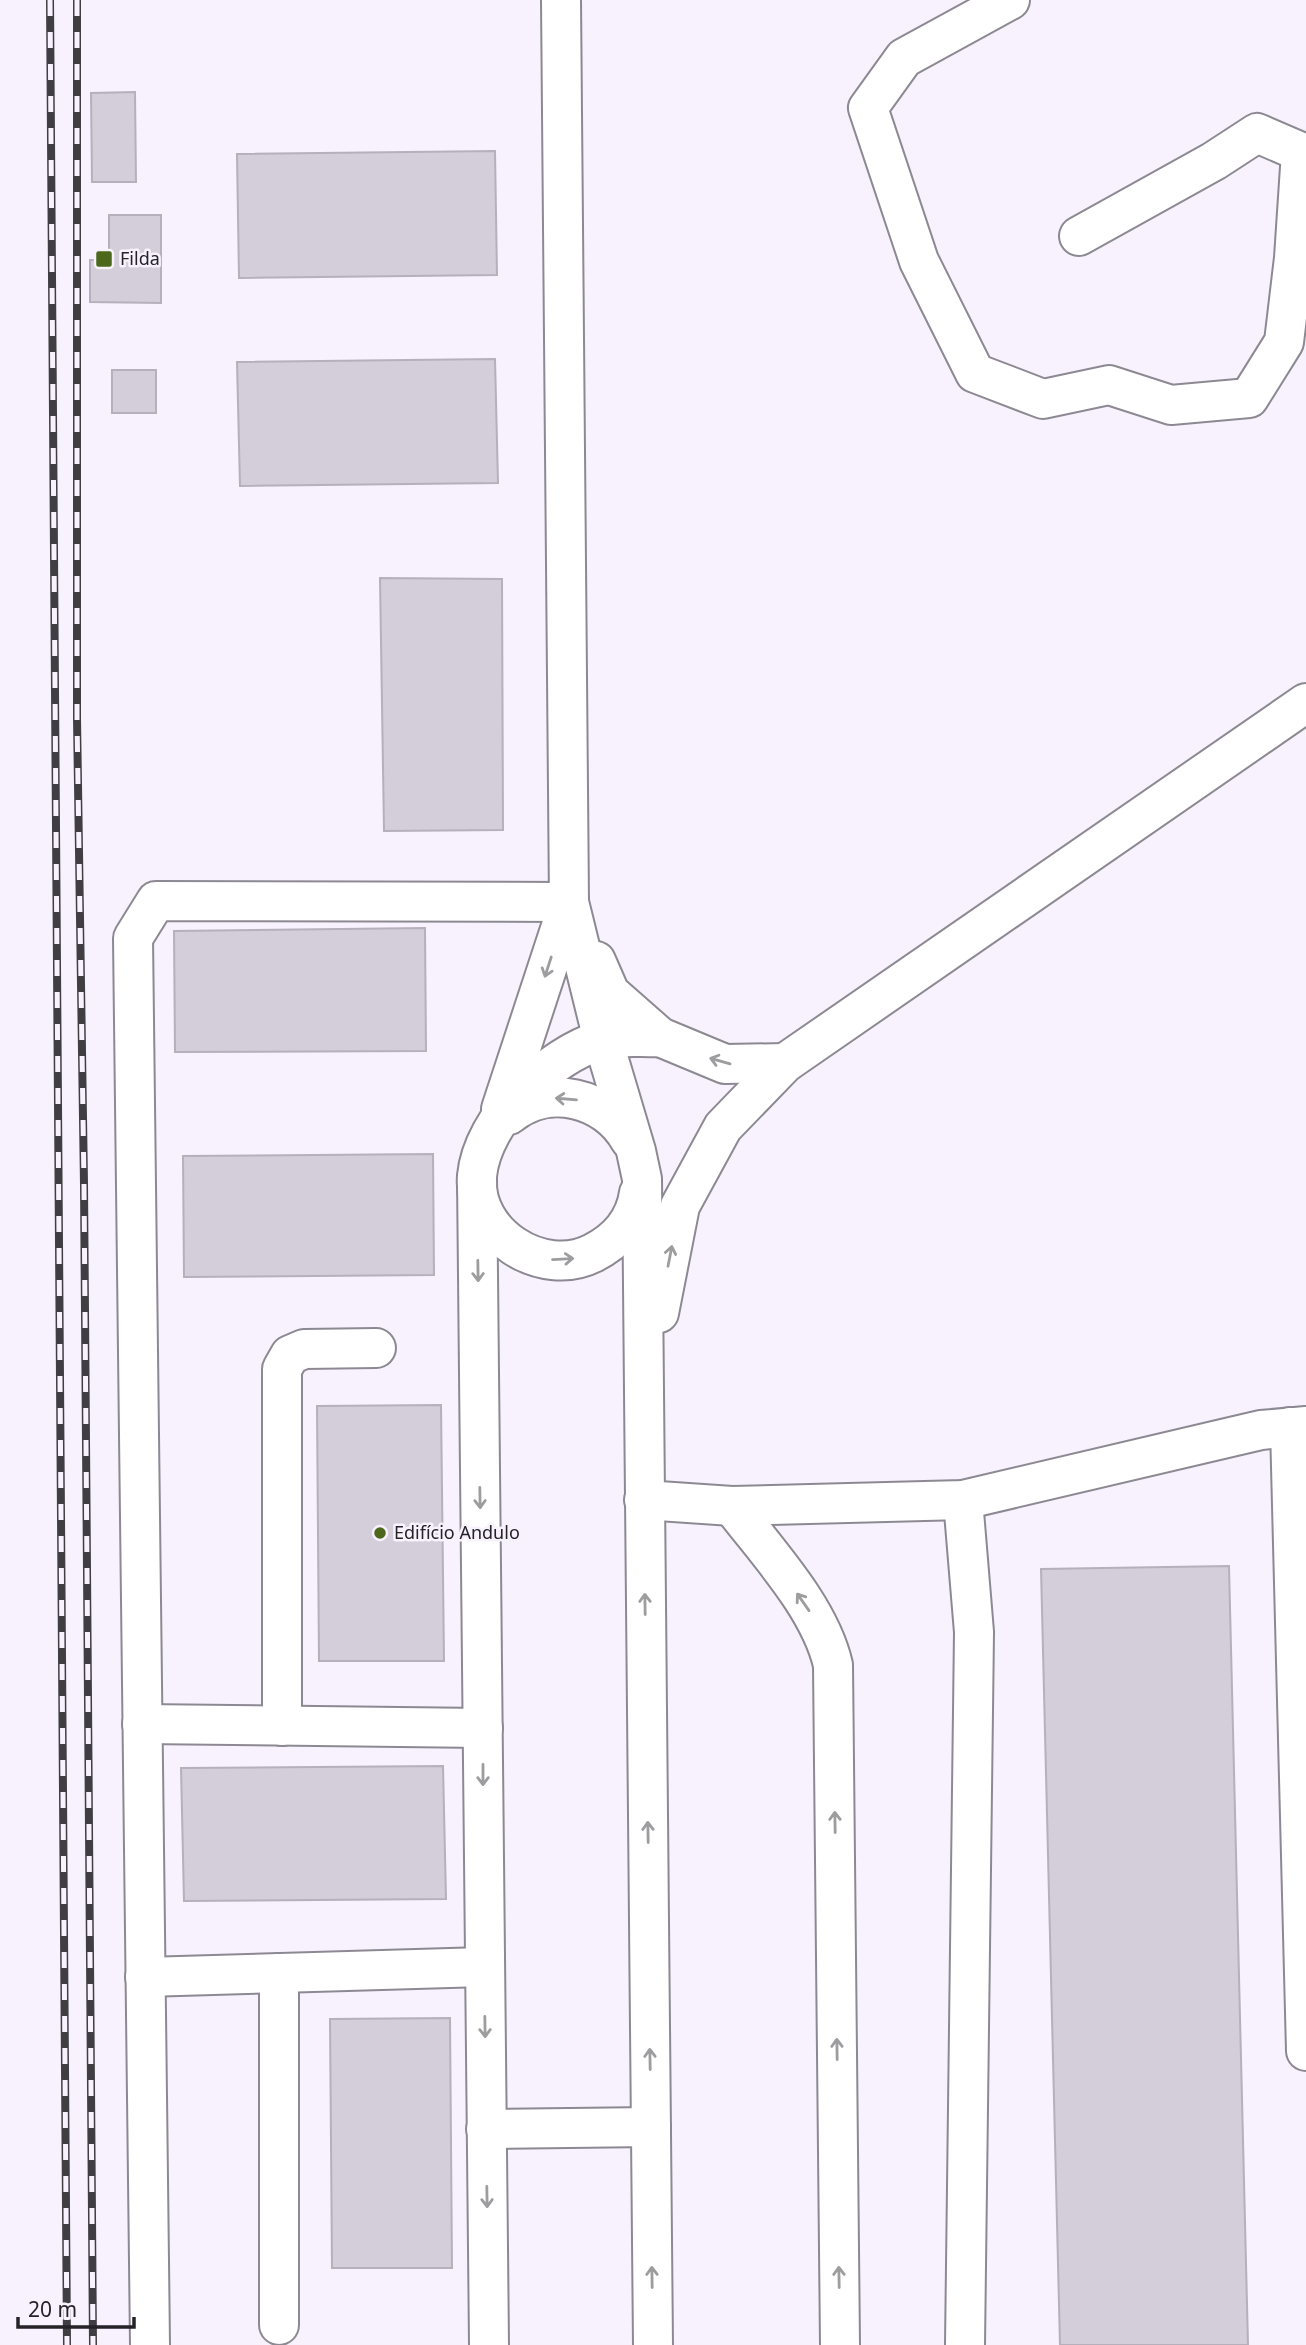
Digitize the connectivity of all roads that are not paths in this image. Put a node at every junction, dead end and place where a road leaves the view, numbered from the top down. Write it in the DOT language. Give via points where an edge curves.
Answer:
graph roads {
  1 [pos="561,0"];
  2 [pos="1010,0"];
  3 [pos="1079,236"];
  4 [pos="1306,702"];
  5 [pos="569,902"];
  6 [pos="660,1037"];
  7 [pos="603,1040"];
  8 [pos="785,1063"];
  9 [pos="496,1125"];
  10 [pos="639,1165"];
  11 [pos="477,1178"];
  12 [pos="376,1349"];
  13 [pos="643,1395"];
  14 [pos="1298,1427"];
  15 [pos="644,1500"];
  16 [pos="963,1500"];
  17 [pos="732,1506"];
  18 [pos="142,1724"];
  19 [pos="282,1726"];
  20 [pos="482,1728"];
  21 [pos="484,1967"];
  22 [pos="279,1973"];
  23 [pos="145,1978"];
  24 [pos="1306,2050"];
  25 [pos="651,2127"];
  26 [pos="486,2129"];
  27 [pos="279,2325"];
  28 [pos="150,2345"];
  29 [pos="489,2345"];
  30 [pos="653,2345"];
  31 [pos="840,2345"];
  32 [pos="965,2345"];
  1 -- 5 [label="street"];
  2 -- 3 [label="street" via="904,58 868,108 919,261 975,373 1043,398 1109,385 1171,405 1249,398 1284,342 1301,152 1257,133"];
  4 -- 8 [label="street"];
  5 -- 6 [label="street" via="610,993"];
  5 -- 7 [label="street"];
  5 -- 9 [label="street, one-way"];
  5 -- 18 [label="street" via="156,901 133,938"];
  6 -- 7 [label="street"];
  8 -- 6 [label="street, one-way" via="725,1064"];
  7 -- 9 [label="street" via="564,1057 526,1087"];
  7 -- 10 [label="street"];
  13 -- 8 [label="street, one-way" via="680,1206 723,1127"];
  10 -- 9 [label="street, one-way" via="622,1126 600,1107 573,1098 545,1097 518,1107"];
  9 -- 11 [label="street" via="482,1150"];
  11 -- 10 [label="street, one-way" via="481,1204 510,1245 534,1257 559,1261 585,1257 607,1246 625,1228 637,1205"];
  10 -- 13 [label="street"];
  11 -- 20 [label="street, one-way"];
  12 -- 19 [label="street" via="304,1349 289,1355 282,1368"];
  13 -- 15 [label="street"];
  14 -- 16 [label="street" via="1231,1437"];
  14 -- 24 [label="street"];
  15 -- 17 [label="street"];
  25 -- 15 [label="street, one-way"];
  16 -- 17 [label="street"];
  16 -- 32 [label="street" via="974,1632"];
  31 -- 17 [label="street, one-way" via="833,1665 816,1620"];
  18 -- 19 [label="street"];
  18 -- 23 [label="street"];
  19 -- 20 [label="street"];
  20 -- 21 [label="street, one-way"];
  21 -- 22 [label="street"];
  21 -- 26 [label="street, one-way"];
  22 -- 23 [label="street"];
  22 -- 27 [label="street"];
  23 -- 28 [label="street"];
  25 -- 26 [label="street"];
  30 -- 25 [label="street, one-way"];
  26 -- 29 [label="street, one-way"];
}
